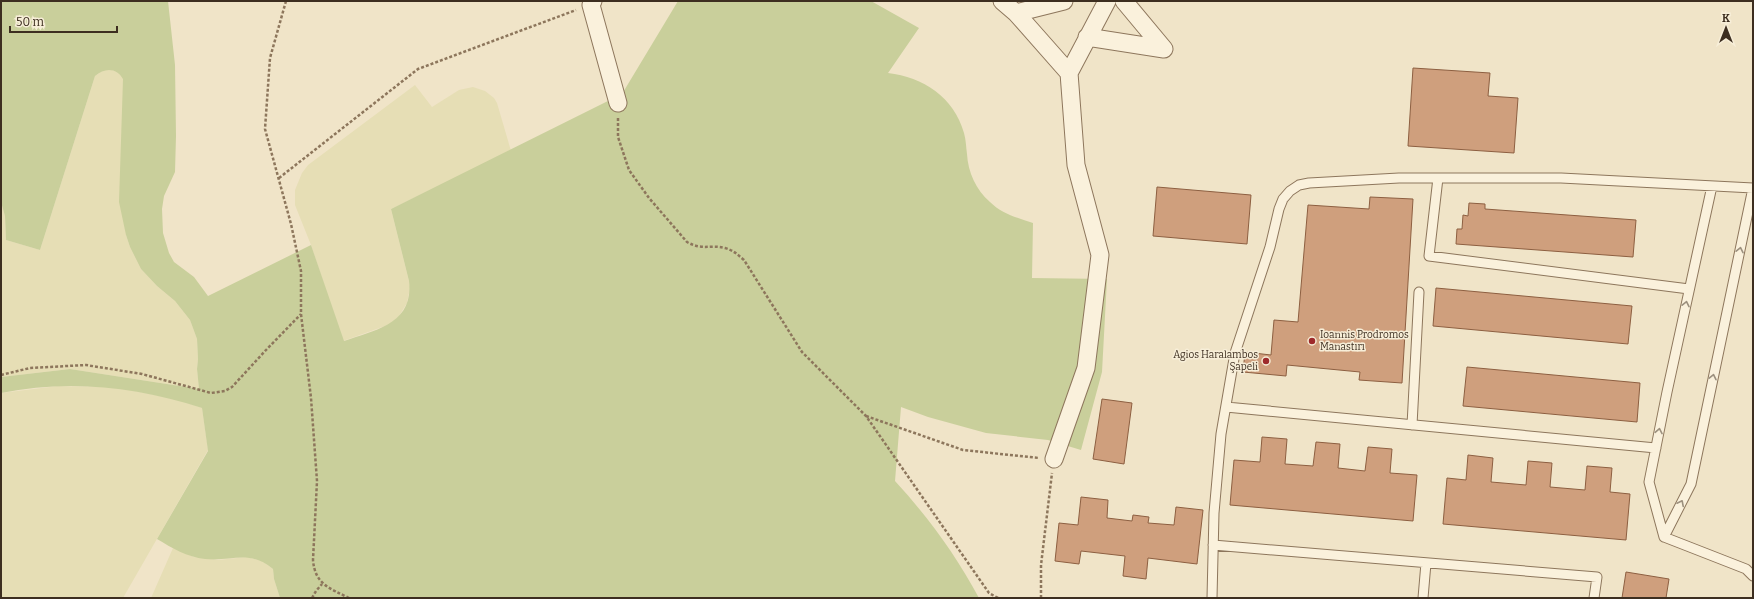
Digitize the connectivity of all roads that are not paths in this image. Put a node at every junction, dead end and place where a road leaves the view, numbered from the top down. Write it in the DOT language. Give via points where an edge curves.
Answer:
graph roads {
  1 [pos="1002,1"];
  2 [pos="1064,1"];
  3 [pos="1106,1"];
  4 [pos="1124,1"];
  5 [pos="592,3"];
  6 [pos="1016,13"];
  7 [pos="1087,37"];
  8 [pos="1069,73"];
  9 [pos="618,103"];
  10 [pos="1438,178"];
  11 [pos="1712,186"];
  12 [pos="1753,188"];
  13 [pos="1690,289"];
  14 [pos="1419,292"];
  15 [pos="1226,407"];
  16 [pos="1412,425"];
  17 [pos="1656,448"];
  18 [pos="1054,459"];
  19 [pos="1664,537"];
  20 [pos="1213,545"];
  21 [pos="1426,563"];
  22 [pos="1753,576"];
  23 [pos="1212,598"];
  24 [pos="1423,598"];
  25 [pos="1594,598"];
  1 -- 6 [label="street"];
  2 -- 6 [label="street"];
  3 -- 7 [label="street"];
  4 -- 7 [label="street" via="1164,49"];
  5 -- 9 [label="street"];
  6 -- 8 [label="street"];
  7 -- 8 [label="street"];
  8 -- 18 [label="street" via="1076,165 1100,255 1086,368"];
  10 -- 11 [label="lane" via="1562,178"];
  10 -- 13 [label="lane" via="1429,256"];
  10 -- 15 [label="lane" via="1309,182 1299,185 1283,198 1278,208 1270,247 1235,353"];
  11 -- 12 [label="lane"];
  11 -- 13 [label="lane"];
  19 -- 12 [label="lane, one-way" via="1691,484"];
  17 -- 13 [label="lane, one-way"];
  14 -- 16 [label="lane"];
  15 -- 16 [label="lane"];
  15 -- 20 [label="lane" via="1221,434"];
  16 -- 17 [label="lane"];
  17 -- 19 [label="lane" via="1649,482"];
  19 -- 22 [label="lane" via="1746,569"];
  20 -- 21 [label="lane"];
  20 -- 23 [label="lane"];
  21 -- 24 [label="lane"];
  21 -- 25 [label="lane" via="1597,577"];
}
